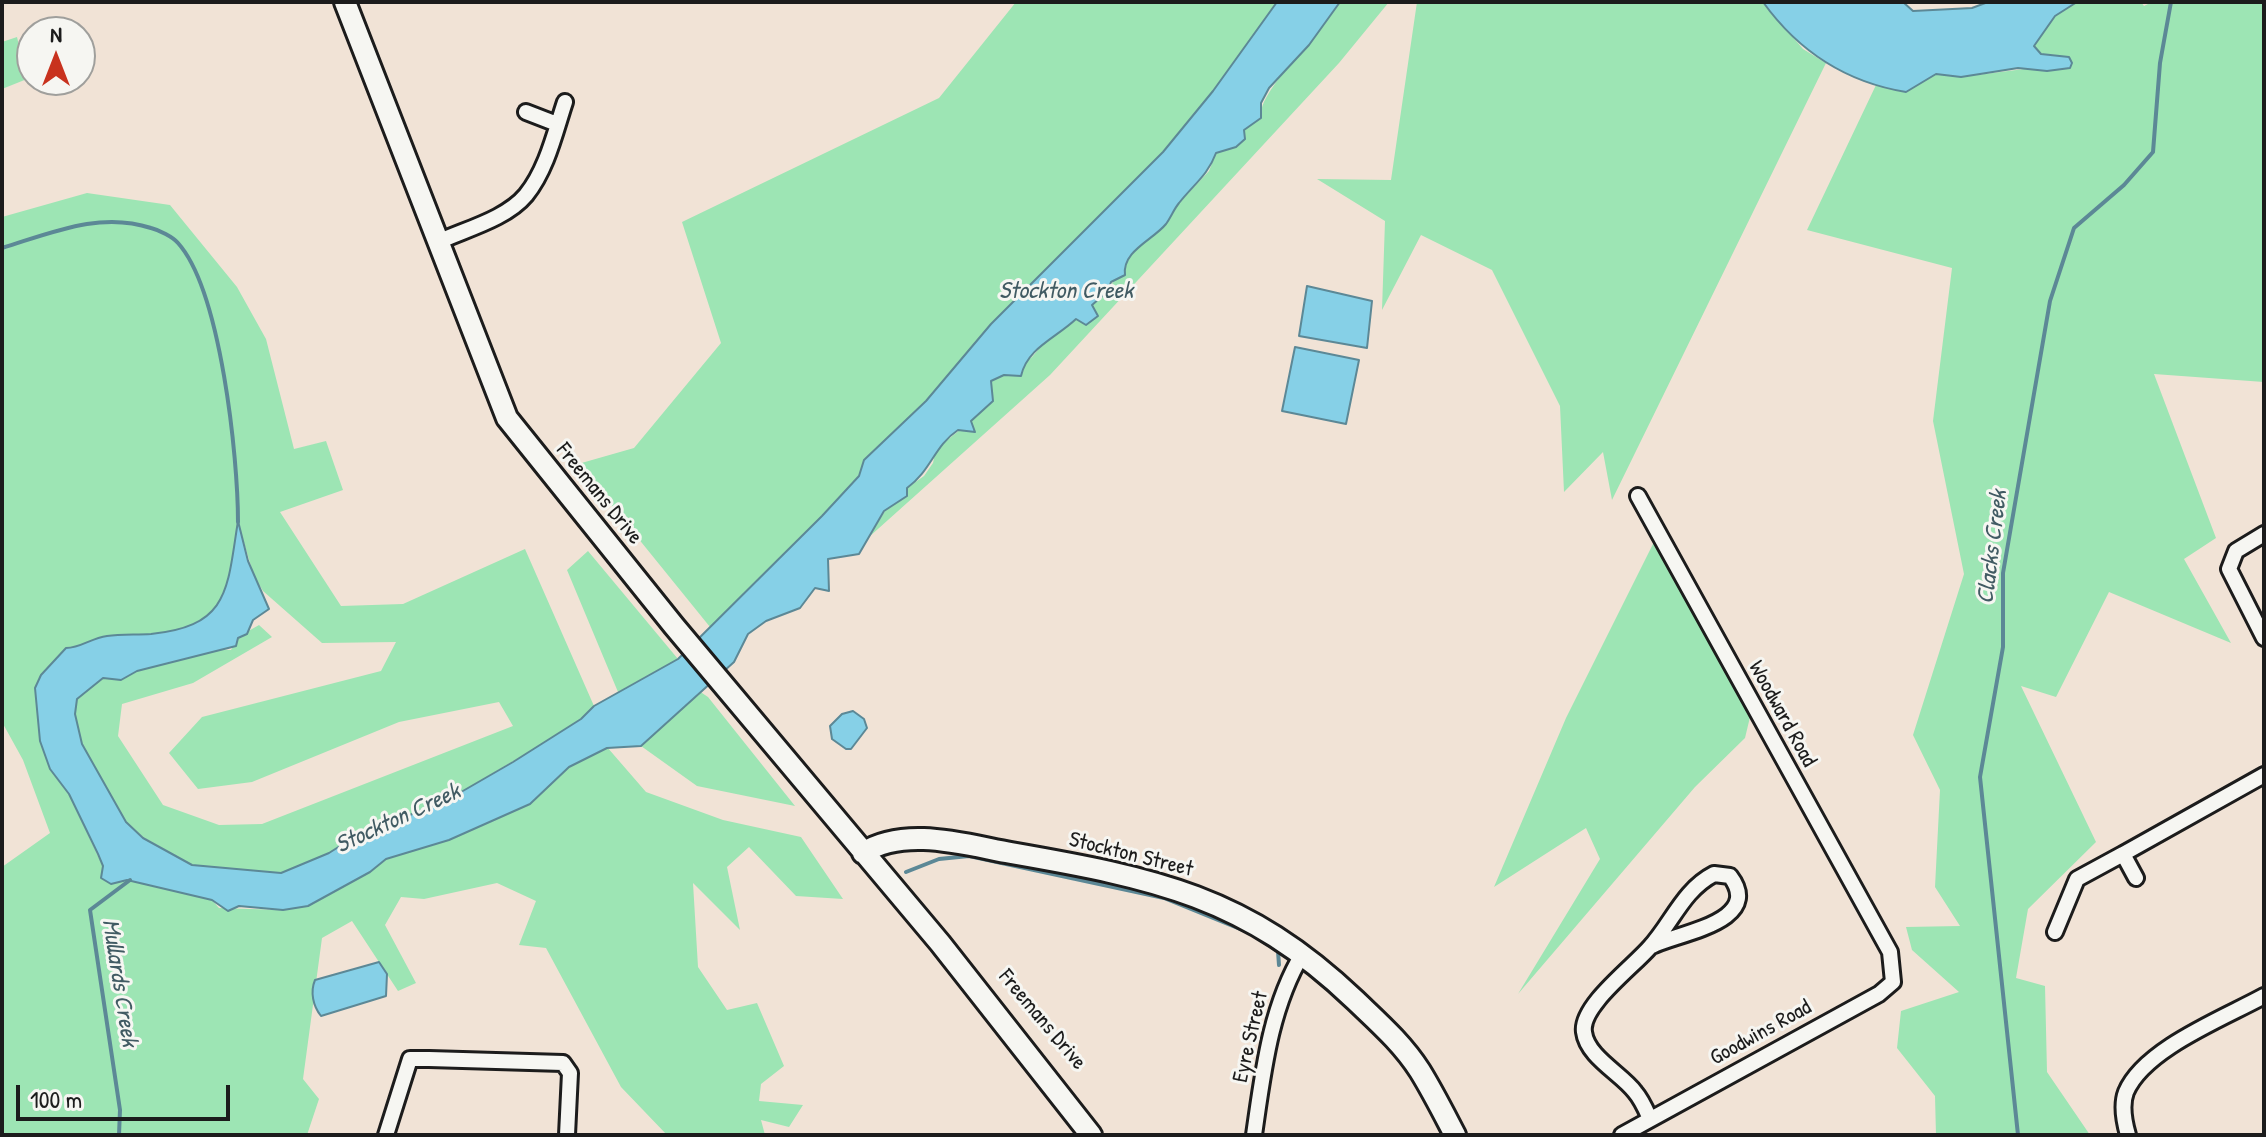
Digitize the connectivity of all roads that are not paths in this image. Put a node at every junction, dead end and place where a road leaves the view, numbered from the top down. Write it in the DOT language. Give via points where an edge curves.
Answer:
graph roads {
  1 [pos="345,2"];
  2 [pos="565,102"];
  3 [pos="526,112"];
  4 [pos="557,124"];
  5 [pos="438,242"];
  6 [pos="1638,496"];
  7 [pos="2264,534"];
  8 [pos="2264,638"];
  9 [pos="2264,775"];
  10 [pos="863,853"];
  11 [pos="2123,854"];
  12 [pos="2136,878"];
  13 [pos="2055,932"];
  14 [pos="940,943"];
  15 [pos="1652,946"];
  16 [pos="1890,952"];
  17 [pos="1303,953"];
  18 [pos="2264,996"];
  19 [pos="1357,1002"];
  20 [pos="1650,1119"];
  21 [pos="1626,1134"];
  22 [pos="386,1135"];
  23 [pos="567,1135"];
  24 [pos="1091,1135"];
  25 [pos="1099,1135"];
  26 [pos="1254,1135"];
  27 [pos="1446,1135"];
  28 [pos="1455,1135"];
  29 [pos="2128,1135"];
  1 -- 5 [label="main road, Freemans Drive"];
  2 -- 4 [label="street"];
  3 -- 4 [label="street"];
  4 -- 5 [label="street" via="545,163 526,195 505,212"];
  5 -- 10 [label="main road, Freemans Drive" via="507,418"];
  6 -- 16 [label="street, Woodward Road"];
  7 -- 8 [label="street" via="2231,560 2231,578"];
  9 -- 11 [label="street"];
  10 -- 14 [label="main road, Freemans Drive"];
  10 -- 17 [label="main road, Stockton Street" via="881,843 928,840 1113,872 1201,897"];
  11 -- 12 [label="street"];
  11 -- 13 [label="street" via="2077,879"];
  14 -- 24 [label="main road, Freemans Drive"];
  14 -- 25 [label="main road, Freemans Drive" via="1067,1088"];
  15 -- 15 [label="street" via="1704,879 1730,876 1736,907 1697,931"];
  15 -- 20 [label="street" via="1599,999 1585,1021 1584,1034 1592,1049 1635,1091"];
  16 -- 20 [label="street, Goodwins Road" via="1893,982 1879,994"];
  17 -- 19 [label="main road, Stockton Street"];
  17 -- 26 [label="street, Eyre Street" via="1274,1020"];
  18 -- 29 [label="street" via="2155,1056 2137,1073 2125,1094"];
  19 -- 27 [label="main road, Stockton Street"];
  19 -- 28 [label="main road, Stockton Street" via="1421,1073"];
  20 -- 21 [label="street, Goodwins Road"];
  22 -- 23 [label="street" via="410,1059 563,1063 570,1073"];
}
